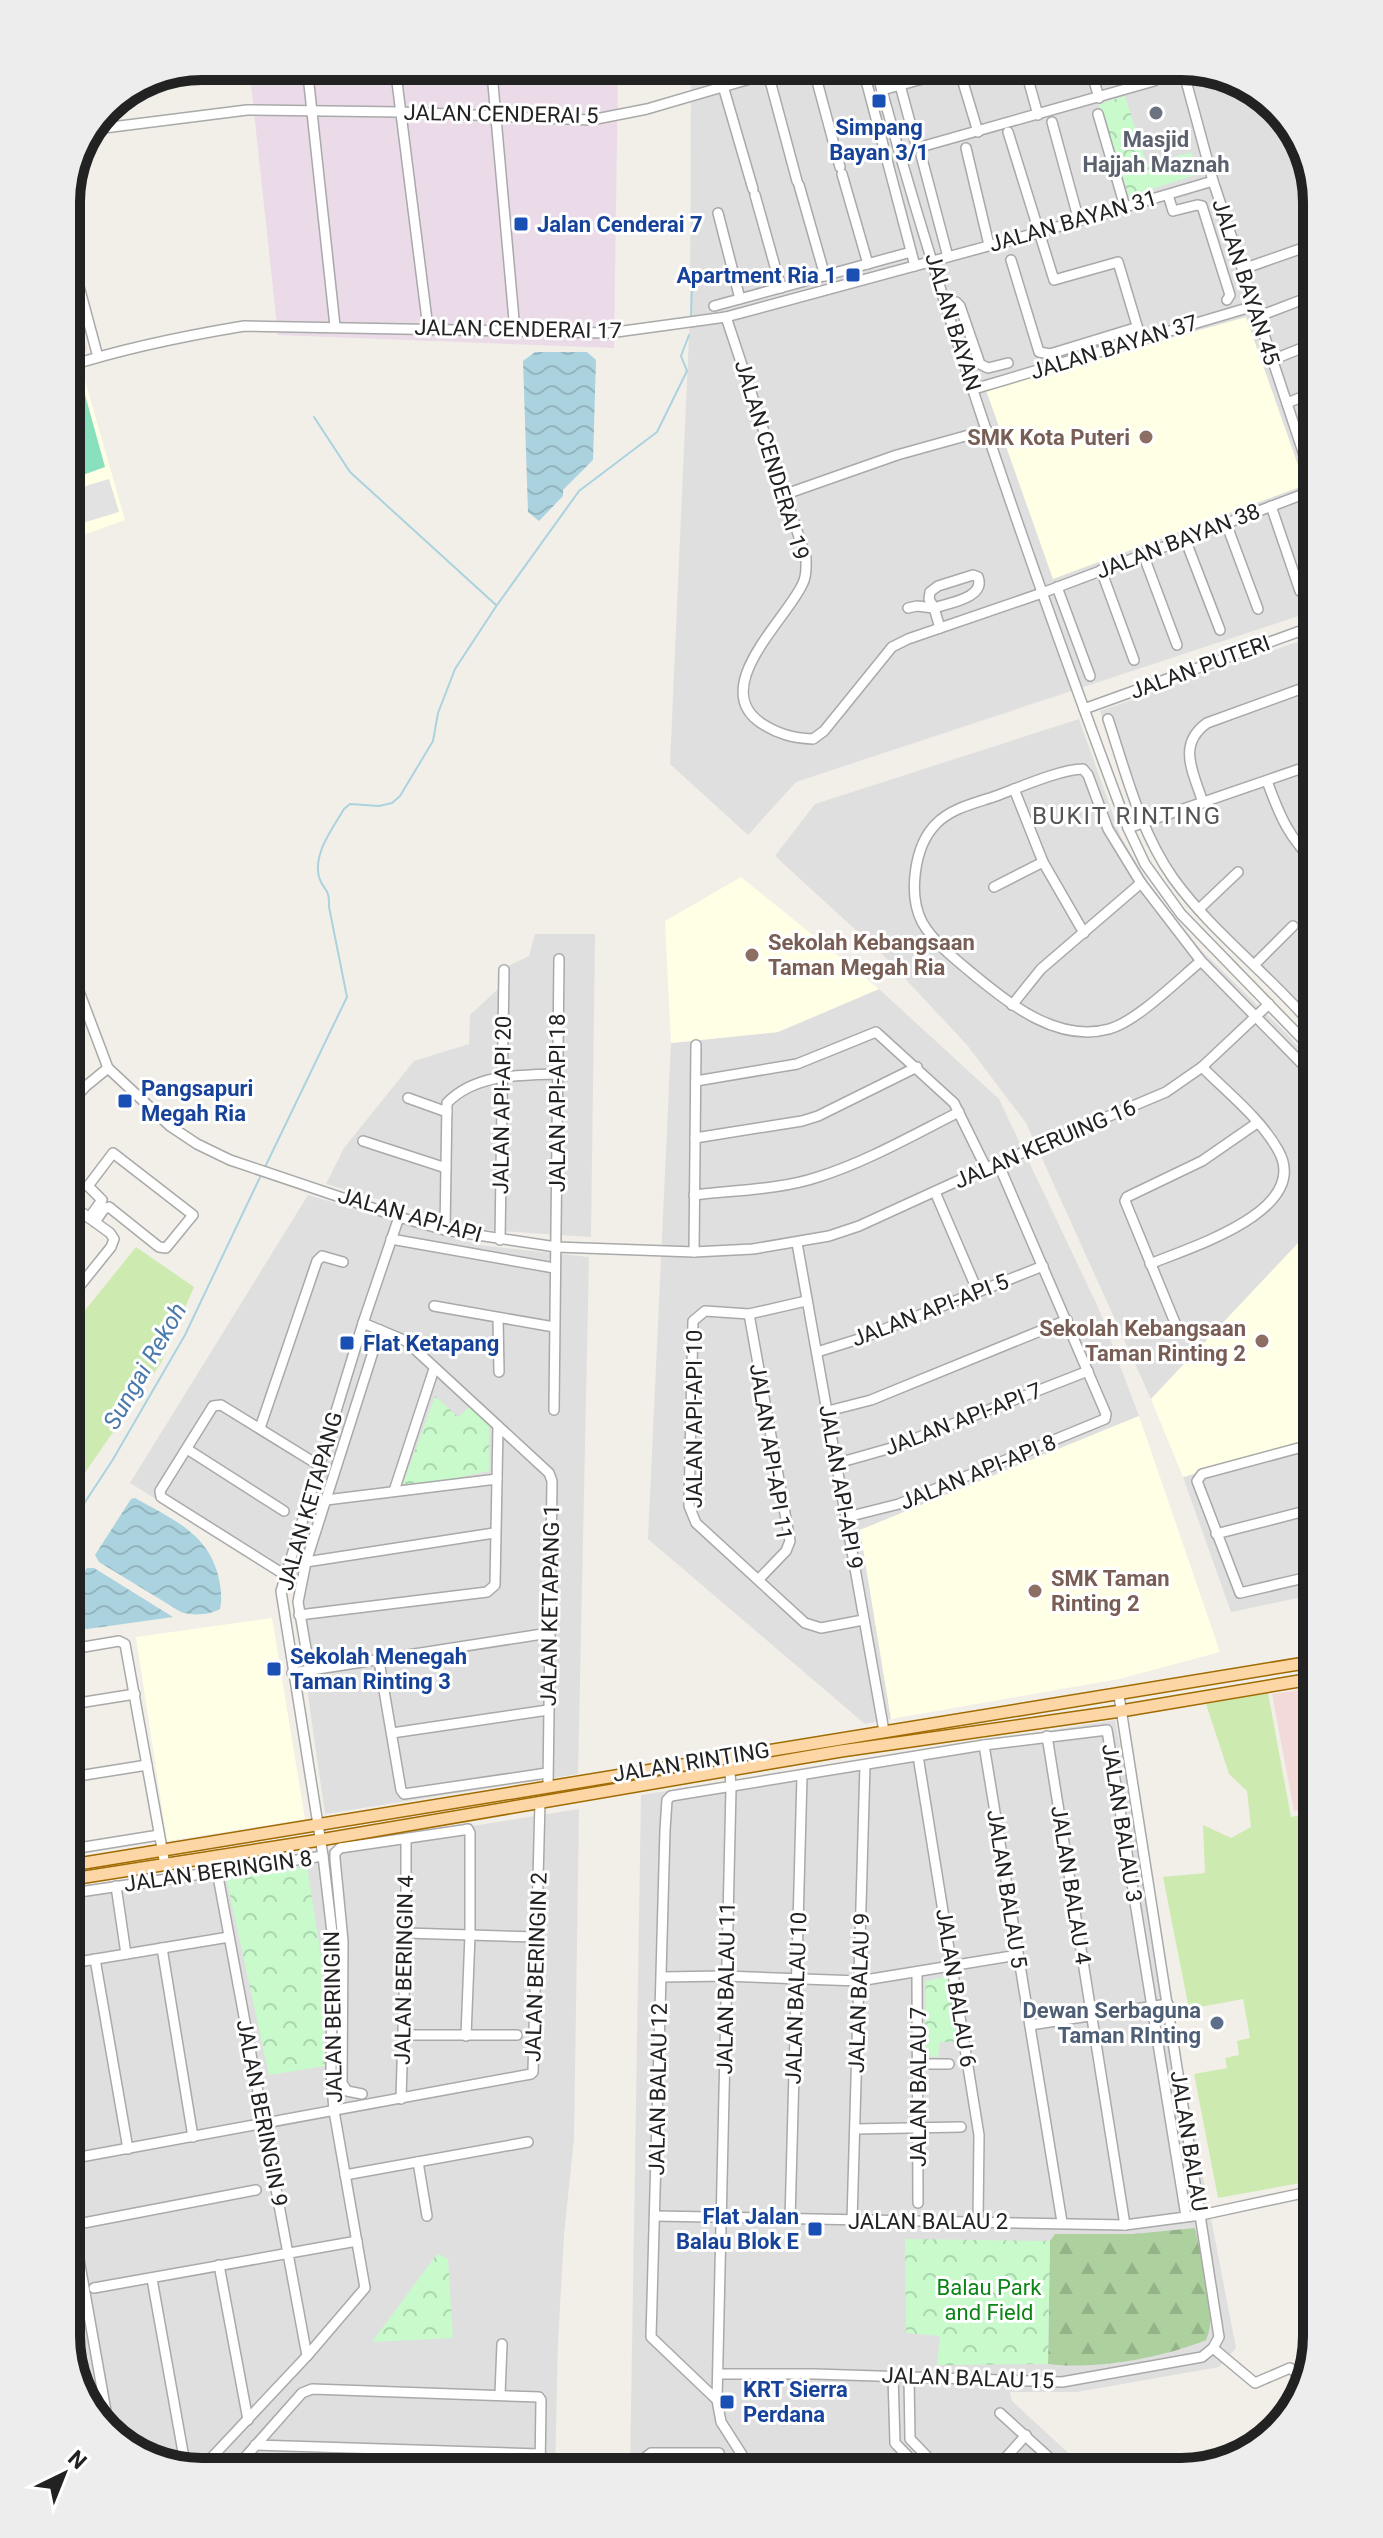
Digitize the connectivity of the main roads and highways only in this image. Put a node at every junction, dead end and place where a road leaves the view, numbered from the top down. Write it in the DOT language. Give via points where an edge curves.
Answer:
graph roads {
  1 [pos="1303,1663"];
  2 [pos="1303,1680"];
  3 [pos="80,1864"];
  4 [pos="80,1878"];
  1 -- 3 [label="main road, JALAN RINTING"];
  2 -- 4 [label="main road, JALAN RINTING"];
}
